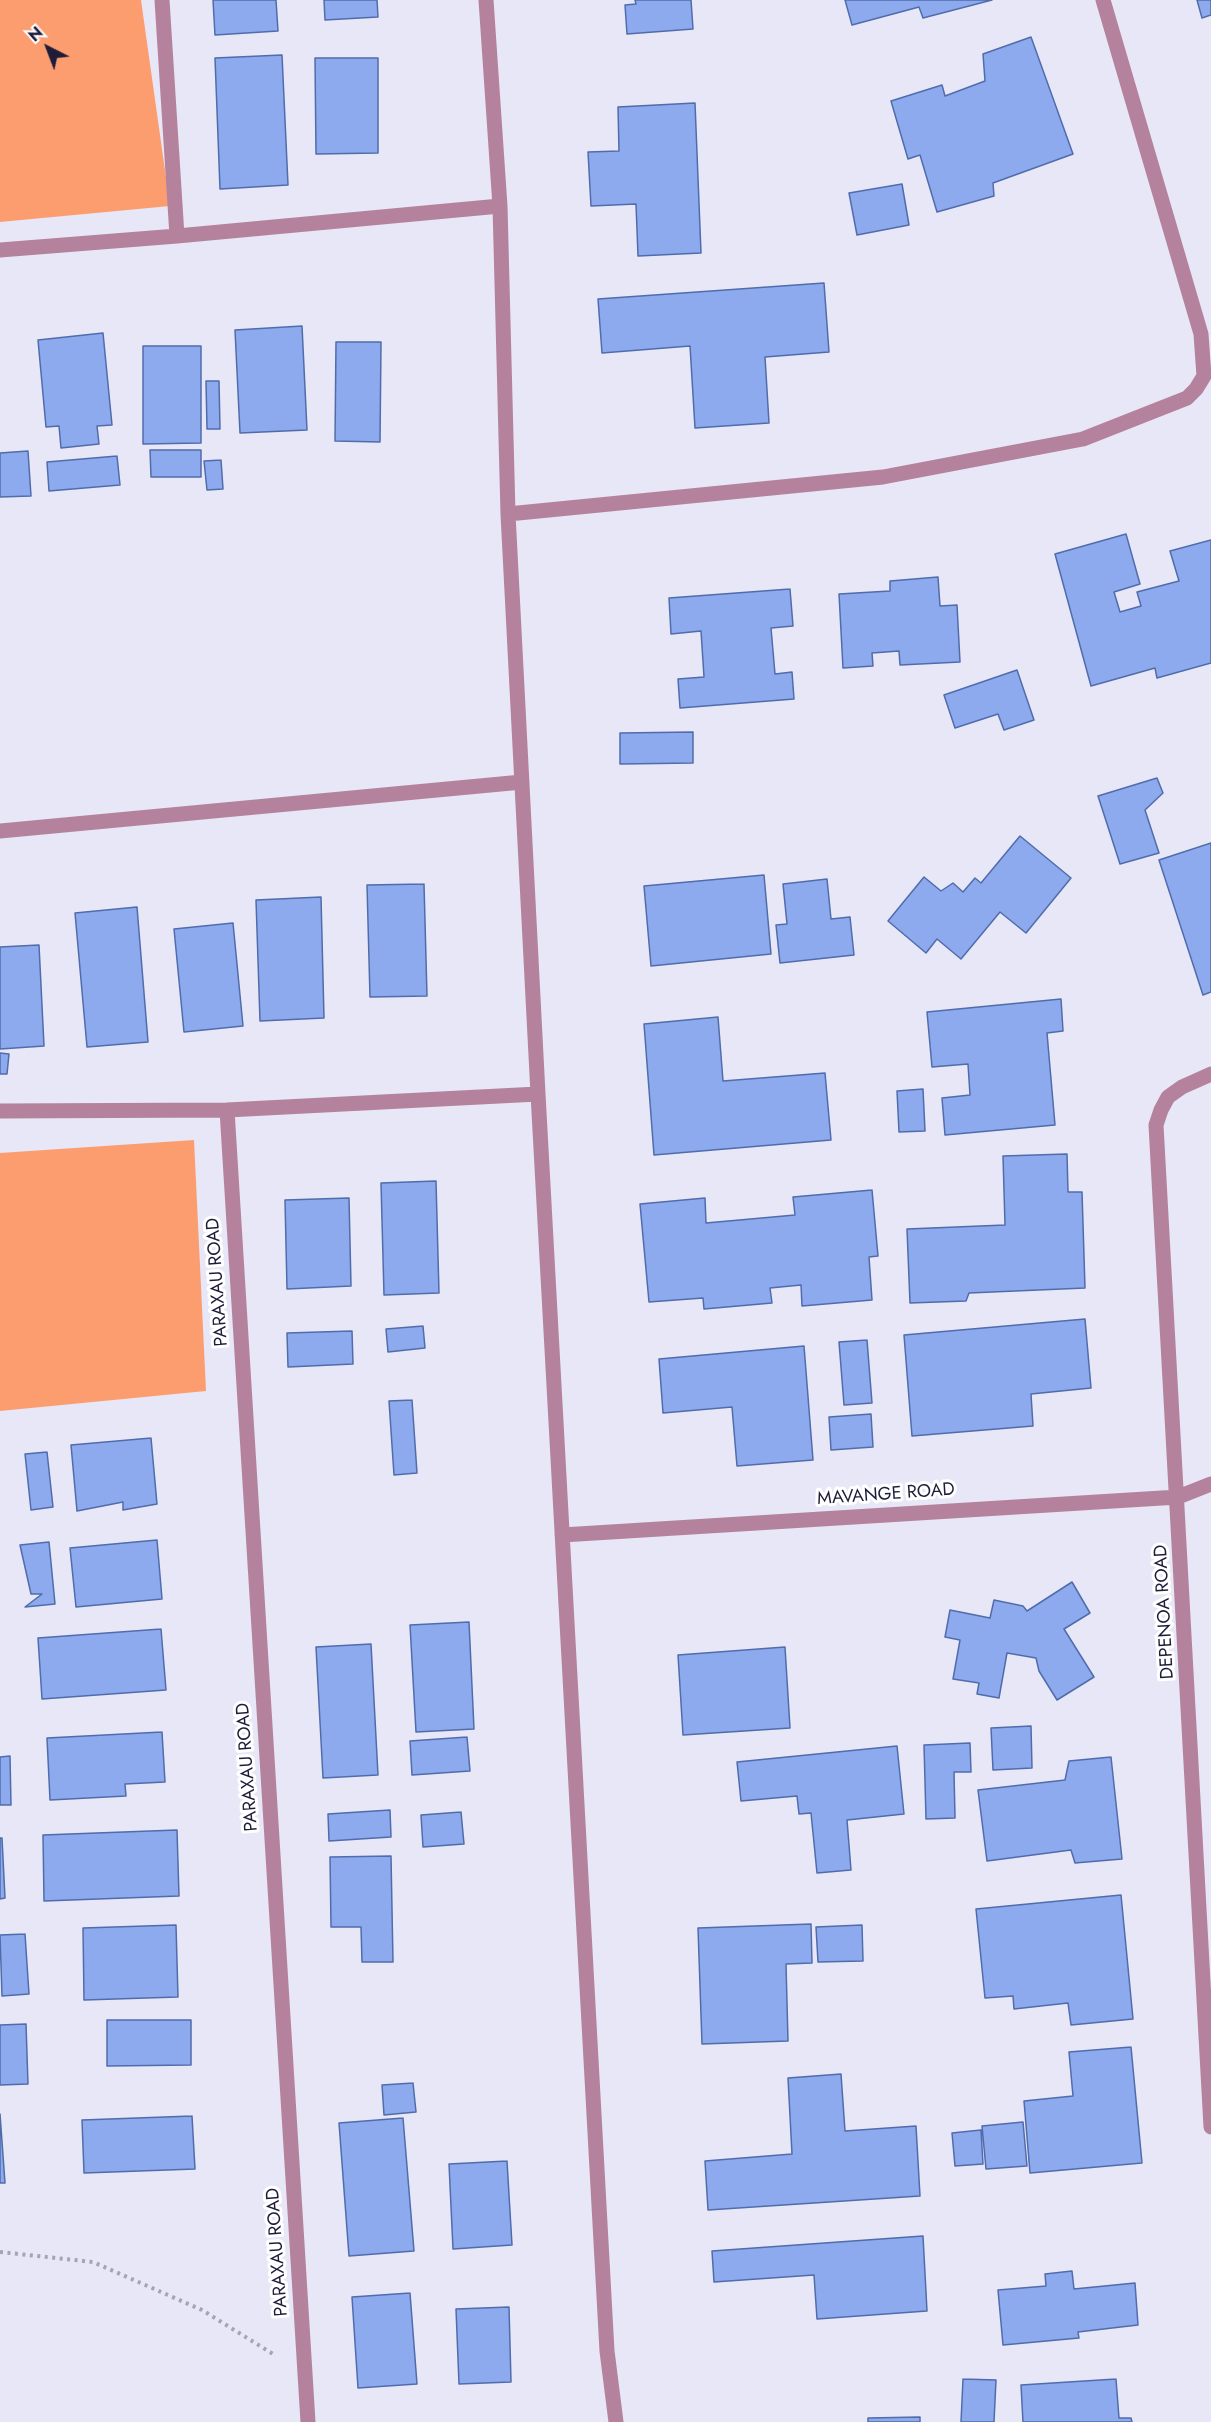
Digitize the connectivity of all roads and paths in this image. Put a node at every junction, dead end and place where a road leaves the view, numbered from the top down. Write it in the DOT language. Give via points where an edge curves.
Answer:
graph roads {
  1 [pos="162,0"];
  2 [pos="486,0"];
  3 [pos="1103,0"];
  4 [pos="500,206"];
  5 [pos="177,236"];
  6 [pos="0,250"];
  7 [pos="508,514"];
  8 [pos="522,782"];
  9 [pos="0,831"];
  10 [pos="1211,1074"];
  11 [pos="538,1094"];
  12 [pos="226,1110"];
  13 [pos="0,1112"];
  14 [pos="1211,1484"];
  15 [pos="1178,1497"];
  16 [pos="562,1534"];
  17 [pos="1211,2127"];
  18 [pos="0,2252"];
  19 [pos="305,2384"];
  20 [pos="308,2422"];
  21 [pos="616,2422"];
  1 -- 5 [label="street"];
  2 -- 4 [label="street"];
  3 -- 7 [label="street" via="1201,334 1204,376 1187,398 1083,439 883,477"];
  4 -- 5 [label="street"];
  4 -- 7 [label="street"];
  5 -- 6 [label="street"];
  7 -- 8 [label="street"];
  8 -- 9 [label="street"];
  8 -- 11 [label="street"];
  10 -- 15 [label="street, DEPENOA ROAD" via="1168,1098 1156,1125"];
  11 -- 12 [label="street"];
  11 -- 16 [label="street"];
  12 -- 13 [label="street"];
  12 -- 19 [label="street, PARAXAU ROAD"];
  14 -- 15 [label="street, MAVANGE ROAD"];
  15 -- 16 [label="street, MAVANGE ROAD"];
  15 -- 17 [label="street, DEPENOA ROAD"];
  16 -- 21 [label="street" via="607,2351"];
  18 -- 19 [label="path" via="93,2262 202,2310 273,2355"];
  19 -- 20 [label="street, PARAXAU ROAD"];
}
